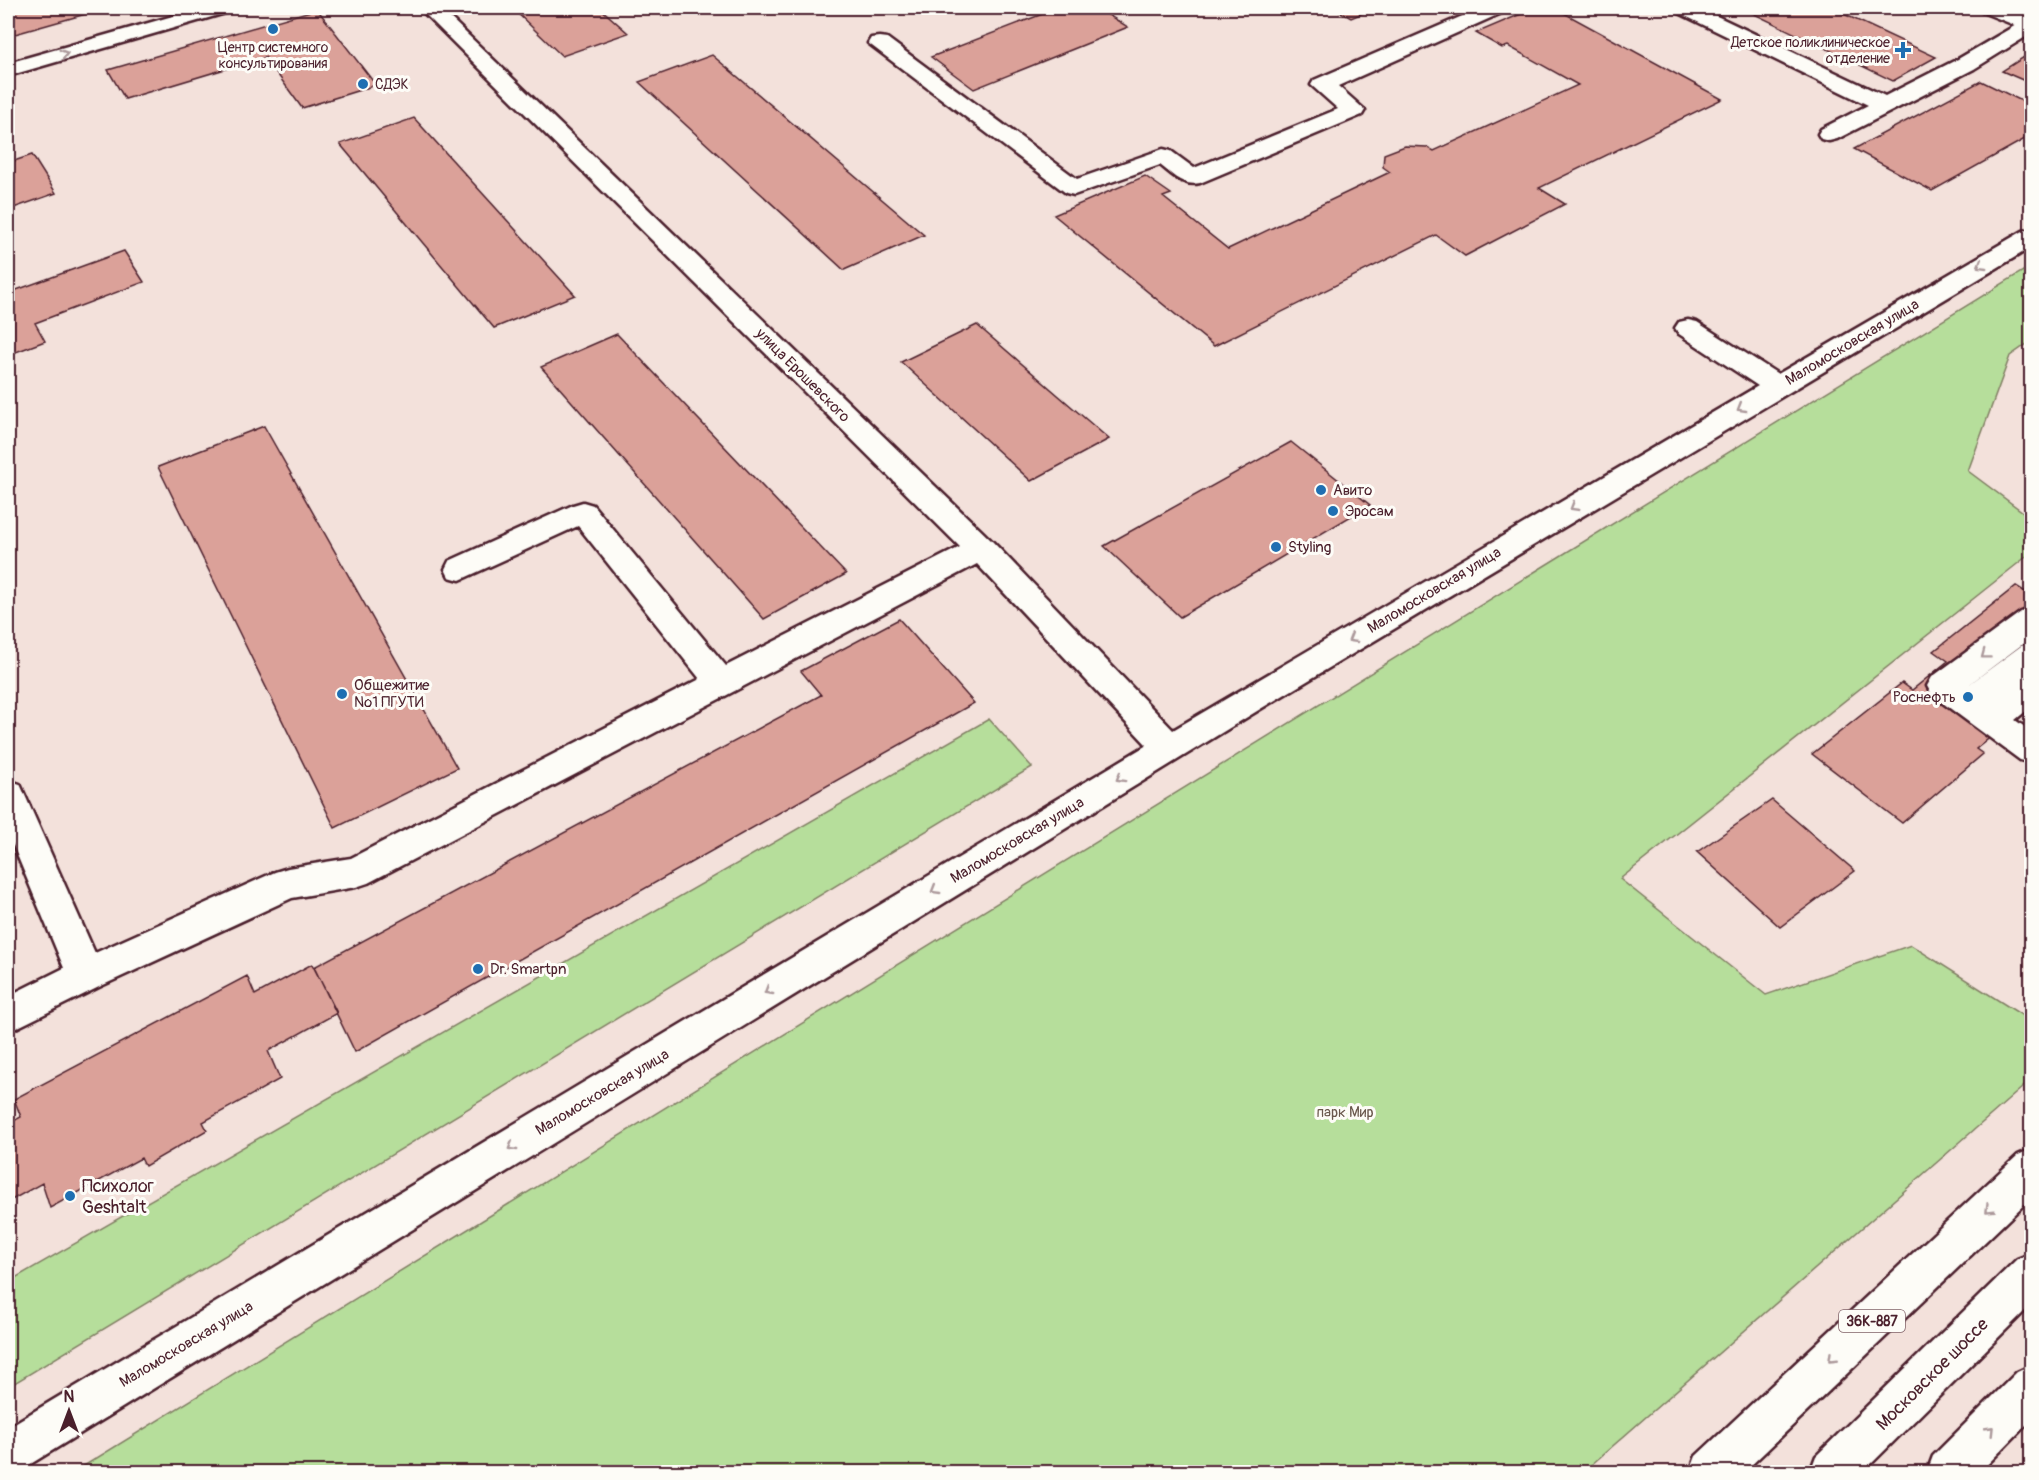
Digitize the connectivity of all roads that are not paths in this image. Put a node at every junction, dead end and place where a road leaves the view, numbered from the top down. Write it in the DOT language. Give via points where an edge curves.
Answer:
graph roads {
  1 [pos="222,8"];
  2 [pos="429,8"];
  3 [pos="1497,8"];
  4 [pos="1684,8"];
  5 [pos="1989,8"];
  6 [pos="2031,26"];
  7 [pos="879,44"];
  8 [pos="8,70"];
  9 [pos="1884,105"];
  10 [pos="1828,134"];
  11 [pos="2031,236"];
  12 [pos="1688,328"];
  13 [pos="1778,386"];
  14 [pos="981,549"];
  15 [pos="460,569"];
  16 [pos="2031,620"];
  17 [pos="2031,655"];
  18 [pos="721,683"];
  19 [pos="2031,688"];
  20 [pos="1979,712"];
  21 [pos="1170,748"];
  22 [pos="2031,750"];
  23 [pos="8,794"];
  24 [pos="86,975"];
  25 [pos="8,1015"];
  26 [pos="2031,1169"];
  27 [pos="2031,1274"];
  28 [pos="2031,1388"];
  29 [pos="8,1452"];
  30 [pos="1712,1473"];
  31 [pos="1832,1473"];
  32 [pos="1949,1473"];
  8 -- 1 [label="street, one-way"];
  2 -- 14 [label="street, улица Ерошевского"];
  3 -- 7 [label="street" via="1322,85 1354,110 1343,115 1192,178 1163,156 1074,188"];
  4 -- 9 [label="street"];
  5 -- 6 [label="street"];
  6 -- 9 [label="street"];
  9 -- 10 [label="street"];
  11 -- 13 [label="street, Маломосковская улица, one-way"];
  12 -- 13 [label="street"];
  13 -- 21 [label="street, Маломосковская улица, one-way"];
  14 -- 18 [label="street"];
  14 -- 21 [label="street, улица Ерошевского"];
  15 -- 18 [label="street" via="583,512"];
  16 -- 20 [label="street, one-way" via="1944,686"];
  17 -- 20 [label="street"];
  18 -- 24 [label="street" via="356,872 288,883"];
  19 -- 20 [label="street"];
  20 -- 22 [label="street"];
  21 -- 29 [label="street, Маломосковская улица, one-way"];
  23 -- 24 [label="street"];
  24 -- 25 [label="street"];
  26 -- 30 [label="street, 36К-887, one-way"];
  27 -- 31 [label="street, Московское шоссе"];
  32 -- 28 [label="street, one-way"];
}
